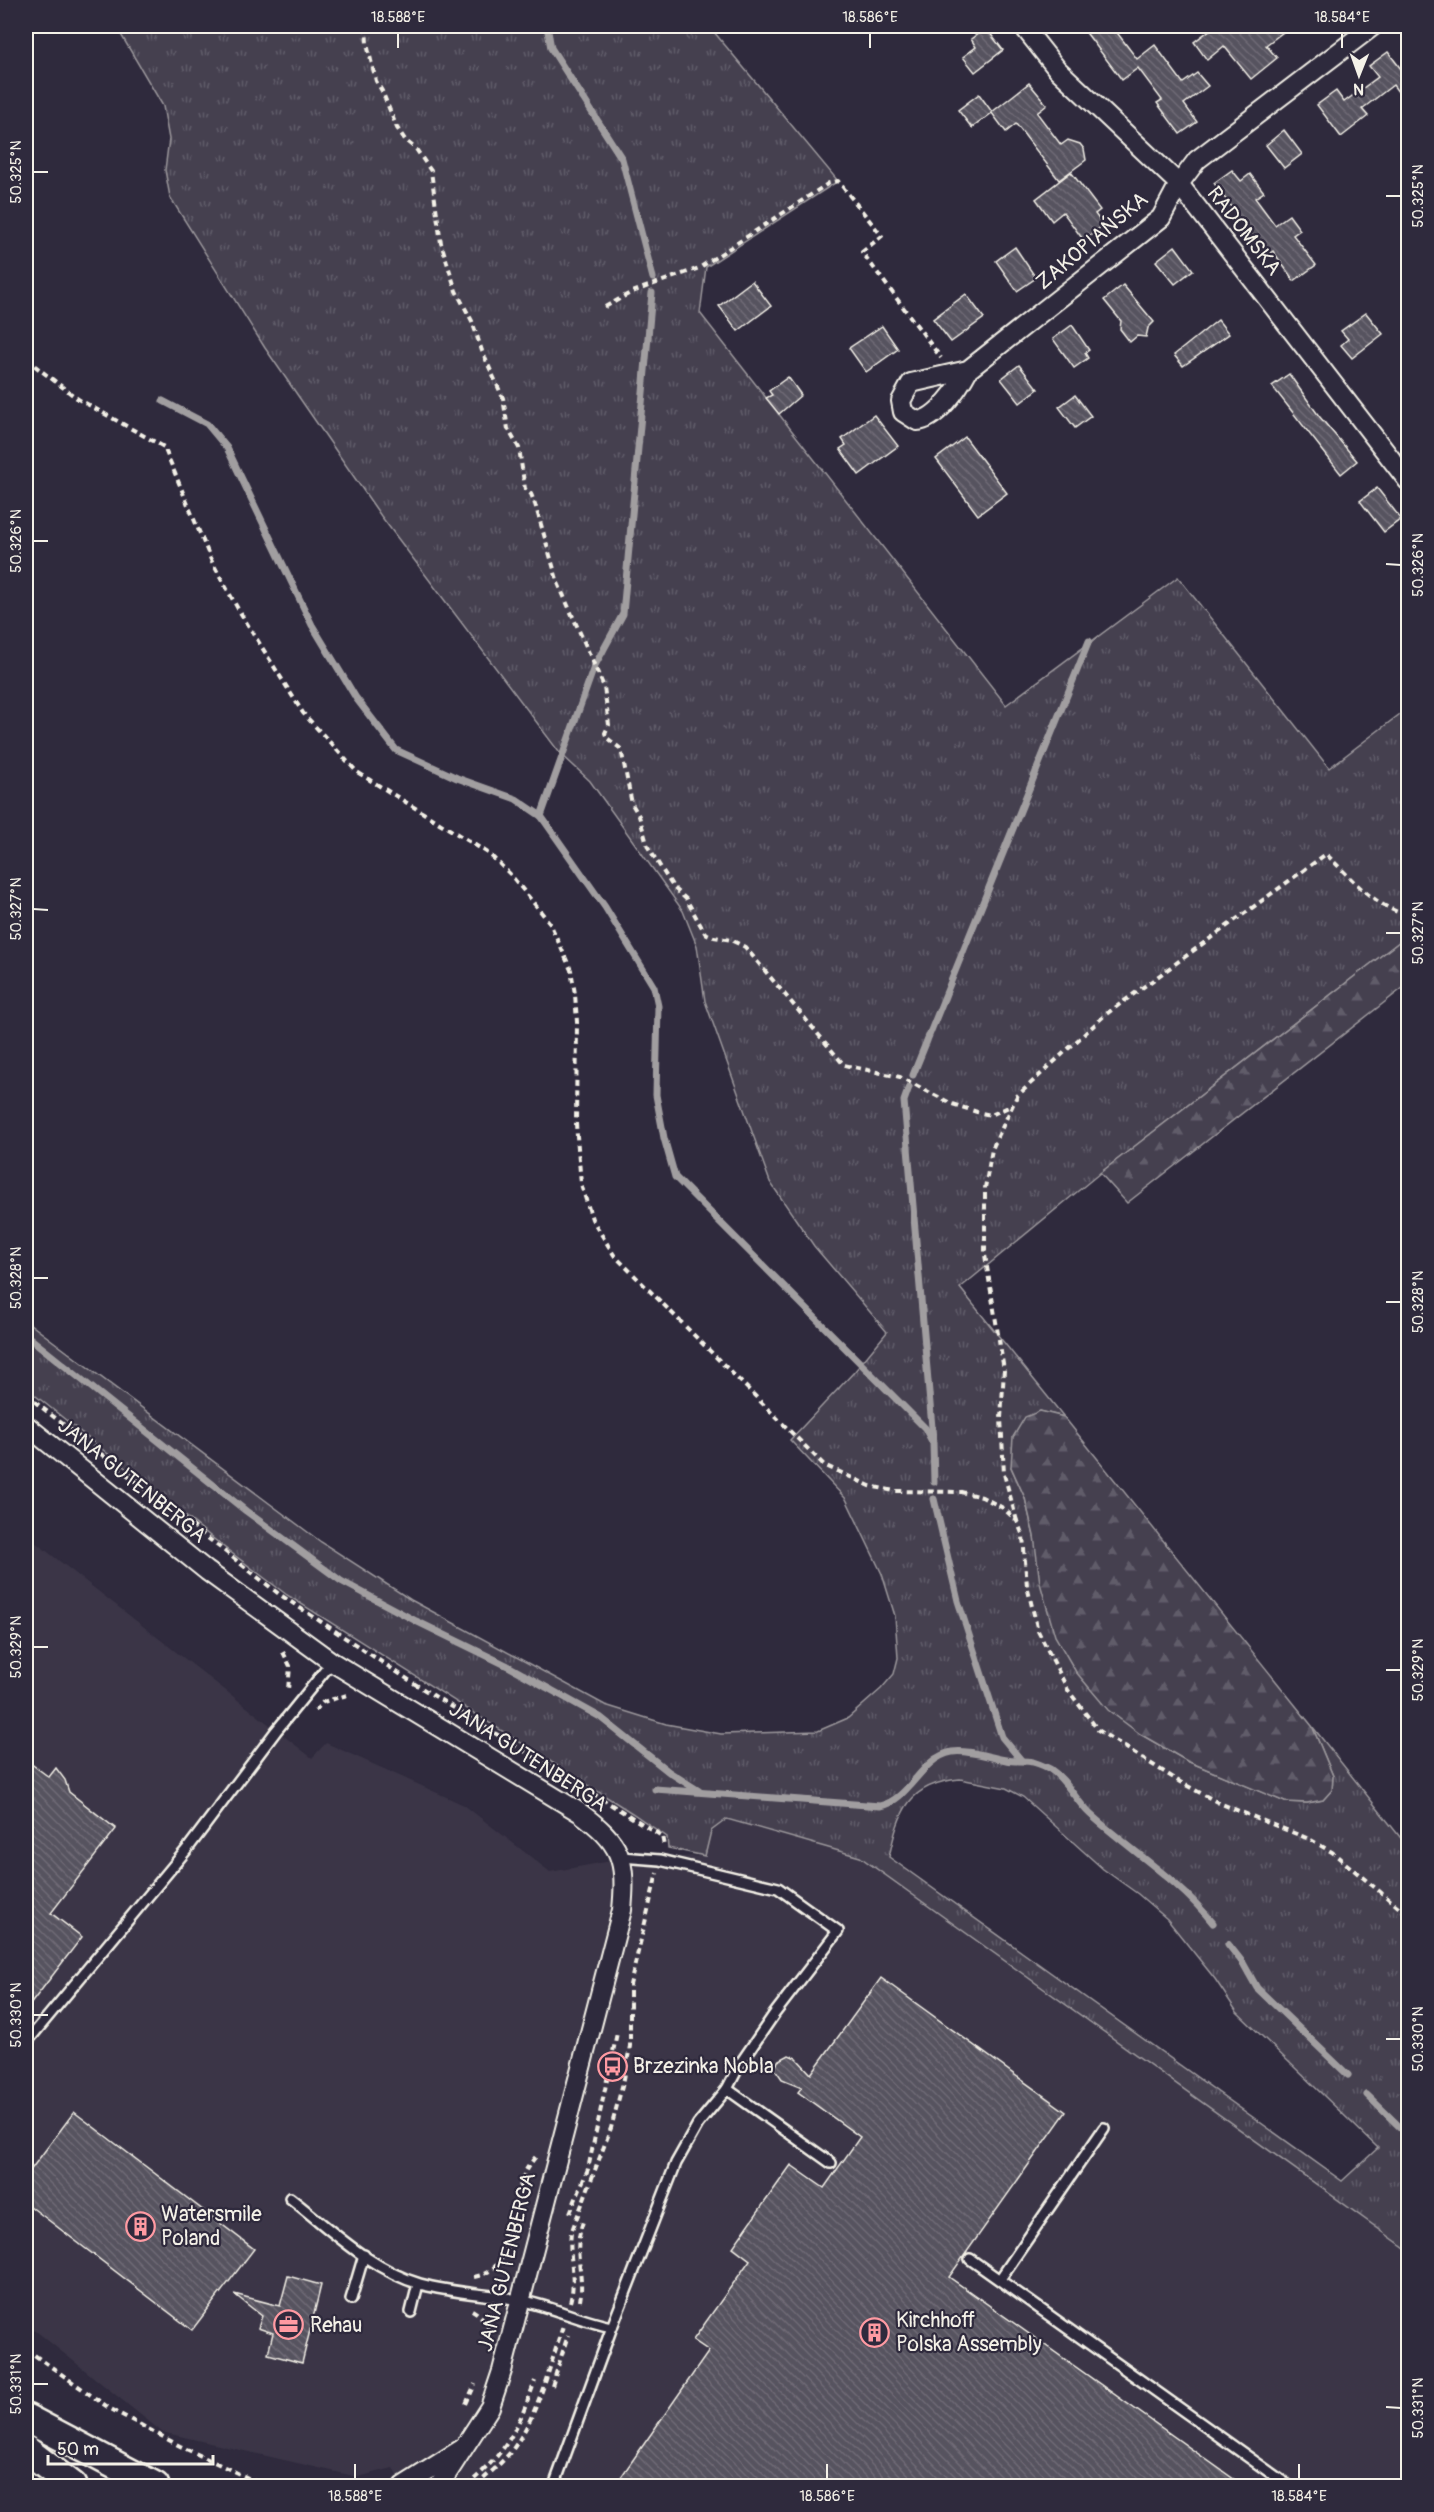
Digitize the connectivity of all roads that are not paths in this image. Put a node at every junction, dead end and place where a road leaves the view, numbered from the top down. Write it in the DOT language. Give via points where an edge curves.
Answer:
graph roads {
  1 [pos="1023,26"];
  2 [pos="1373,26"];
  3 [pos="1179,184"];
  4 [pos="960,371"];
  5 [pos="1408,481"];
  6 [pos="26,1425"];
  7 [pos="332,1662"];
  8 [pos="621,1857"];
  9 [pos="26,2043"];
  10 [pos="727,2089"];
  11 [pos="1104,2128"];
  12 [pos="831,2163"];
  13 [pos="290,2199"];
  14 [pos="364,2255"];
  15 [pos="970,2259"];
  16 [pos="1000,2279"];
  17 [pos="418,2284"];
  18 [pos="351,2299"];
  19 [pos="521,2300"];
  20 [pos="411,2312"];
  21 [pos="612,2327"];
  22 [pos="26,2418"];
  23 [pos="466,2445"];
  24 [pos="26,2450"];
  25 [pos="73,2487"];
  26 [pos="155,2487"];
  27 [pos="403,2487"];
  28 [pos="439,2487"];
  29 [pos="554,2487"];
  30 [pos="1289,2487"];
  1 -- 3 [label="street, RADOMSKA" via="1057,69"];
  2 -- 3 [label="street, ZAKOPIAŃSKA" via="1197,160"];
  3 -- 4 [label="street, ZAKOPIAŃSKA" via="1161,218"];
  3 -- 5 [label="street, RADOMSKA"];
  6 -- 7 [label="street, JANA GUTENBERGA" via="207,1571"];
  7 -- 8 [label="street, JANA GUTENBERGA" via="579,1812 609,1838"];
  7 -- 9 [label="lane" via="188,1848"];
  8 -- 10 [label="lane" via="660,1860 778,1888 838,1931 775,2013"];
  8 -- 19 [label="street, JANA GUTENBERGA" via="625,1880 622,1910"];
  10 -- 12 [label="lane"];
  10 -- 21 [label="lane" via="698,2124 676,2163"];
  11 -- 16 [label="lane"];
  13 -- 14 [label="lane"];
  14 -- 17 [label="lane"];
  14 -- 18 [label="lane"];
  15 -- 16 [label="lane"];
  16 -- 30 [label="lane"];
  17 -- 19 [label="lane"];
  17 -- 20 [label="lane"];
  19 -- 21 [label="lane"];
  19 -- 23 [label="street, JANA GUTENBERGA" via="490,2407"];
  21 -- 29 [label="lane"];
  22 -- 26 [label="main road"];
  23 -- 27 [label="street, JANA GUTENBERGA"];
  23 -- 28 [label="street, JANA GUTENBERGA"];
  24 -- 25 [label="main road"];
}
